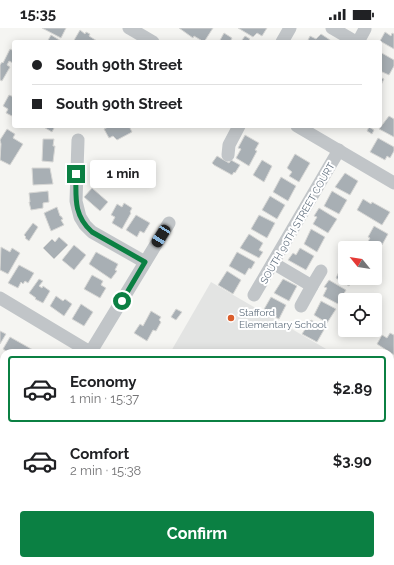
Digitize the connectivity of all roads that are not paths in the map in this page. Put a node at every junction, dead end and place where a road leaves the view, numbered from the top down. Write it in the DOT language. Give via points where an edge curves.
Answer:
graph roads {
  1 [pos="129,28"];
  2 [pos="290,28"];
  3 [pos="332,28"];
  4 [pos="365,29"];
  5 [pos="150,40"];
  6 [pos="283,40"];
  7 [pos="353,40"];
  8 [pos="358,40"];
  9 [pos="238,128"];
  10 [pos="300,128"];
  11 [pos="78,140"];
  12 [pos="339,150"];
  13 [pos="228,154"];
  14 [pos="394,183"];
  15 [pos="170,223"];
  16 [pos="145,262"];
  17 [pos="273,263"];
  18 [pos="321,271"];
  19 [pos="312,286"];
  20 [pos="254,296"];
  21 [pos="0,298"];
  22 [pos="300,306"];
  23 [pos="83,349"];
  24 [pos="92,349"];
  1 -- 5 [label="street"];
  2 -- 6 [label="street"];
  3 -- 7 [label="street"];
  4 -- 8 [label="street"];
  9 -- 13 [label="street" via="229,144"];
  10 -- 12 [label="street"];
  11 -- 16 [label="street" via="76,201 80,217 92,232"];
  12 -- 14 [label="street"];
  12 -- 17 [label="street, SOUTH 90TH STREET COURT"];
  15 -- 16 [label="street"];
  16 -- 24 [label="street"];
  17 -- 19 [label="street"];
  17 -- 20 [label="street, SOUTH 90TH STREET COURT"];
  18 -- 19 [label="street"];
  19 -- 22 [label="street"];
  21 -- 23 [label="street"];
}
